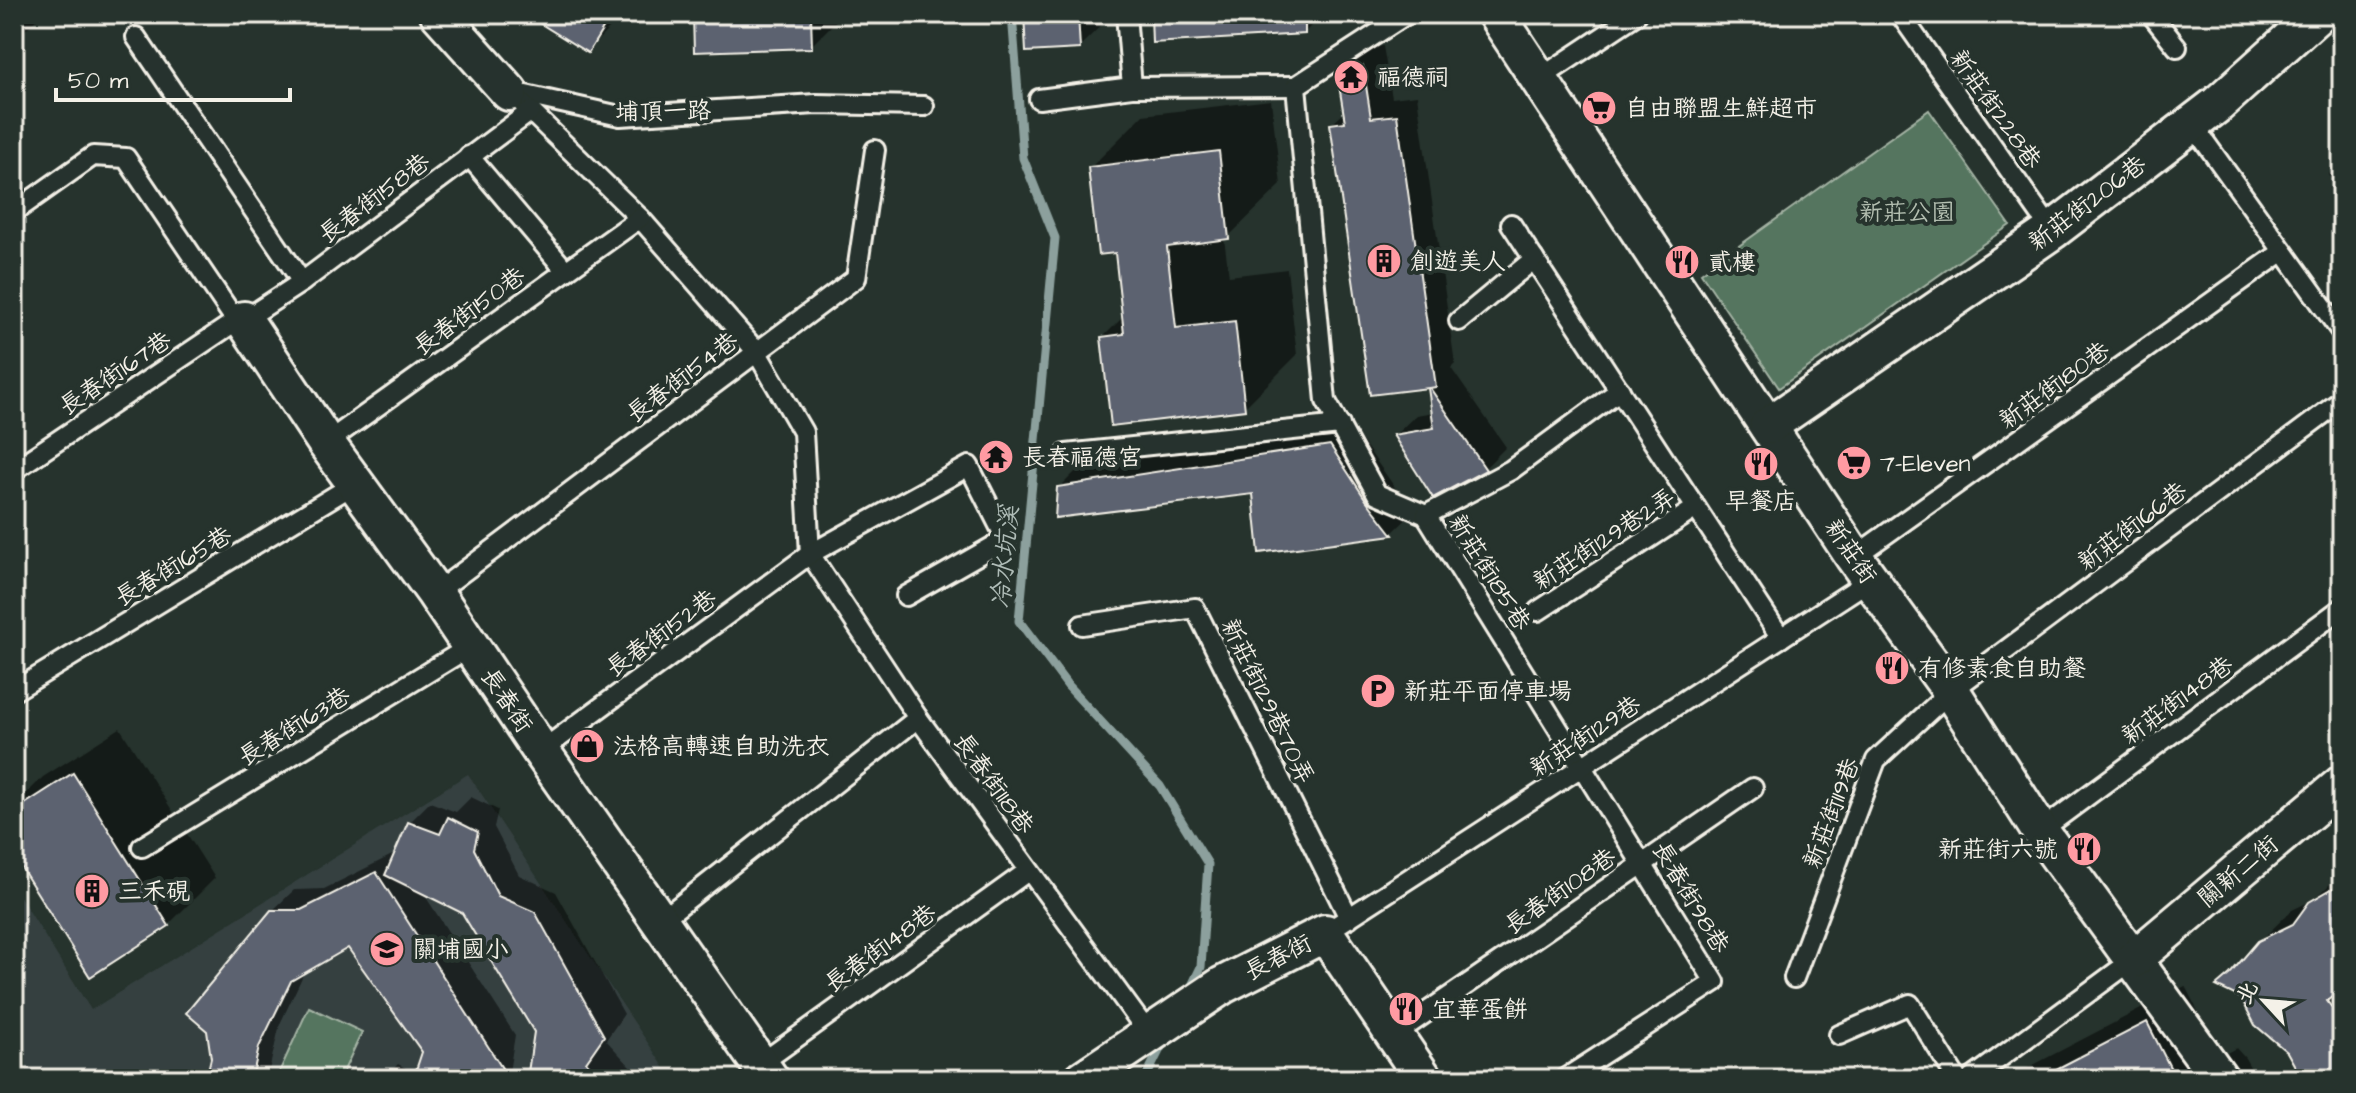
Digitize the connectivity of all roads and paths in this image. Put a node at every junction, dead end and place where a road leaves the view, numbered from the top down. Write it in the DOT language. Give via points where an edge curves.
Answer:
graph roads {
  1 [pos="439,14"];
  2 [pos="1126,14"];
  3 [pos="1407,14"];
  4 [pos="1496,14"];
  5 [pos="1637,14"];
  6 [pos="1900,14"];
  7 [pos="2151,14"];
  8 [pos="2314,15"];
  9 [pos="136,37"];
  10 [pos="2177,47"];
  11 [pos="1539,79"];
  12 [pos="1296,86"];
  13 [pos="1132,87"];
  14 [pos="1039,99"];
  15 [pos="520,101"];
  16 [pos="924,106"];
  17 [pos="2192,124"];
  18 [pos="875,150"];
  19 [pos="469,156"];
  20 [pos="14,212"];
  21 [pos="640,218"];
  22 [pos="1511,224"];
  23 [pos="2052,231"];
  24 [pos="2282,252"];
  25 [pos="1534,259"];
  26 [pos="566,271"];
  27 [pos="302,282"];
  28 [pos="240,320"];
  29 [pos="1459,321"];
  30 [pos="2342,333"];
  31 [pos="756,351"];
  32 [pos="1620,390"];
  33 [pos="2342,400"];
  34 [pos="1340,425"];
  35 [pos="1768,426"];
  36 [pos="326,443"];
  37 [pos="1066,454"];
  38 [pos="14,470"];
  39 [pos="356,483"];
  40 [pos="1696,508"];
  41 [pos="1426,515"];
  42 [pos="810,554"];
  43 [pos="1862,568"];
  44 [pos="435,593"];
  45 [pos="906,596"];
  46 [pos="2342,608"];
  47 [pos="1538,611"];
  48 [pos="1082,625"];
  49 [pos="1781,638"];
  50 [pos="471,646"];
  51 [pos="14,691"];
  52 [pos="1951,691"];
  53 [pos="918,718"];
  54 [pos="541,751"];
  55 [pos="1583,767"];
  56 [pos="2342,784"];
  57 [pos="1753,788"];
  58 [pos="2040,831"];
  59 [pos="142,847"];
  60 [pos="1642,864"];
  61 [pos="1028,871"];
  62 [pos="660,921"];
  63 [pos="1337,926"];
  64 [pos="2134,959"];
  65 [pos="1794,978"];
  66 [pos="1149,1034"];
  67 [pos="1395,1034"];
  68 [pos="1839,1035"];
  69 [pos="765,1072"];
  70 [pos="1083,1079"];
  71 [pos="1424,1079"];
  72 [pos="1564,1079"];
  73 [pos="1957,1079"];
  74 [pos="1971,1079"];
  75 [pos="2220,1079"];
  1 -- 15 [label="street"];
  2 -- 13 [label="lane"];
  3 -- 12 [label="lane"];
  4 -- 11 [label="street, 新莊街"];
  5 -- 11 [label="lane"];
  6 -- 23 [label="lane, 新莊街228巷"];
  7 -- 10 [label="lane"];
  8 -- 17 [label="street, 新莊街206巷"];
  9 -- 27 [label="lane"];
  11 -- 35 [label="street, 新莊街"];
  12 -- 13 [label="lane"];
  12 -- 34 [label="lane, 新莊街185巷" via="1326,401"];
  13 -- 14 [label="lane"];
  15 -- 16 [label="lane, 埔頂一路" via="620,116 816,104"];
  15 -- 19 [label="lane, 長春街158巷"];
  15 -- 21 [label="lane"];
  17 -- 23 [label="street, 新莊街206巷"];
  17 -- 24 [label="lane"];
  18 -- 31 [label="lane, 長春街154巷" via="856,278"];
  19 -- 26 [label="lane"];
  19 -- 27 [label="lane, 長春街158巷"];
  20 -- 28 [label="lane" via="93,156 126,158"];
  21 -- 26 [label="lane, 長春街150巷"];
  21 -- 31 [label="lane"];
  22 -- 25 [label="lane, 新莊街129巷2弄"];
  23 -- 35 [label="street, 新莊街206巷"];
  24 -- 30 [label="lane"];
  24 -- 43 [label="lane, 新莊街180巷"];
  25 -- 29 [label="lane"];
  25 -- 32 [label="lane, 新莊街129巷2弄"];
  26 -- 36 [label="lane, 長春街150巷"];
  27 -- 28 [label="lane, 長春街158巷"];
  28 -- 36 [label="street, 長春街"];
  28 -- 38 [label="lane, 長春街167巷"];
  31 -- 42 [label="lane" via="803,432"];
  31 -- 44 [label="lane, 長春街154巷"];
  32 -- 40 [label="lane, 新莊街129巷2弄"];
  32 -- 41 [label="lane" via="1511,470"];
  33 -- 52 [label="lane, 新莊街166巷"];
  34 -- 37 [label="lane"];
  34 -- 41 [label="lane, 新莊街185巷" via="1377,494"];
  35 -- 43 [label="street, 新莊街"];
  36 -- 39 [label="street, 長春街"];
  39 -- 44 [label="street, 長春街"];
  39 -- 51 [label="lane, 長春街165巷"];
  40 -- 47 [label="lane, 新莊街129巷2弄"];
  40 -- 49 [label="lane, 新莊街129巷2弄"];
  41 -- 55 [label="lane, 新莊街185巷"];
  42 -- 45 [label="lane, 長春街152巷" via="969,466 1006,539"];
  42 -- 53 [label="lane, 長春街118巷"];
  42 -- 54 [label="lane, 長春街152巷"];
  43 -- 49 [label="lane, 新莊街129巷"];
  43 -- 52 [label="street, 新莊街"];
  44 -- 50 [label="street, 長春街"];
  46 -- 58 [label="lane, 新莊街148巷"];
  48 -- 63 [label="lane, 新莊街129巷70弄" via="1195,608"];
  49 -- 55 [label="lane, 新莊街129巷"];
  50 -- 54 [label="street, 長春街"];
  50 -- 59 [label="lane, 長春街163巷"];
  52 -- 58 [label="street, 新莊街"];
  52 -- 65 [label="lane, 新莊街119巷" via="1876,760"];
  53 -- 61 [label="lane, 長春街118巷"];
  53 -- 62 [label="lane"];
  54 -- 62 [label="street, 長春街"];
  55 -- 60 [label="lane, 長春街98巷"];
  55 -- 63 [label="lane, 新莊街129巷"];
  56 -- 64 [label="street, 關新二街"];
  57 -- 60 [label="lane, 長春街108巷"];
  58 -- 64 [label="street, 新莊街"];
  60 -- 67 [label="lane, 長春街108巷"];
  60 -- 72 [label="lane, 長春街98巷" via="1715,982"];
  61 -- 66 [label="lane, 長春街118巷"];
  61 -- 69 [label="lane, 長春街148巷"];
  62 -- 69 [label="street, 長春街"];
  63 -- 66 [label="street, 長春街" via="1223,985"];
  63 -- 67 [label="street, 長春街"];
  64 -- 74 [label="lane"];
  64 -- 75 [label="street, 新莊街"];
  66 -- 70 [label="street, 長春街"];
  67 -- 71 [label="street, 長春街"];
  68 -- 73 [label="lane" via="1910,1004"];
}
